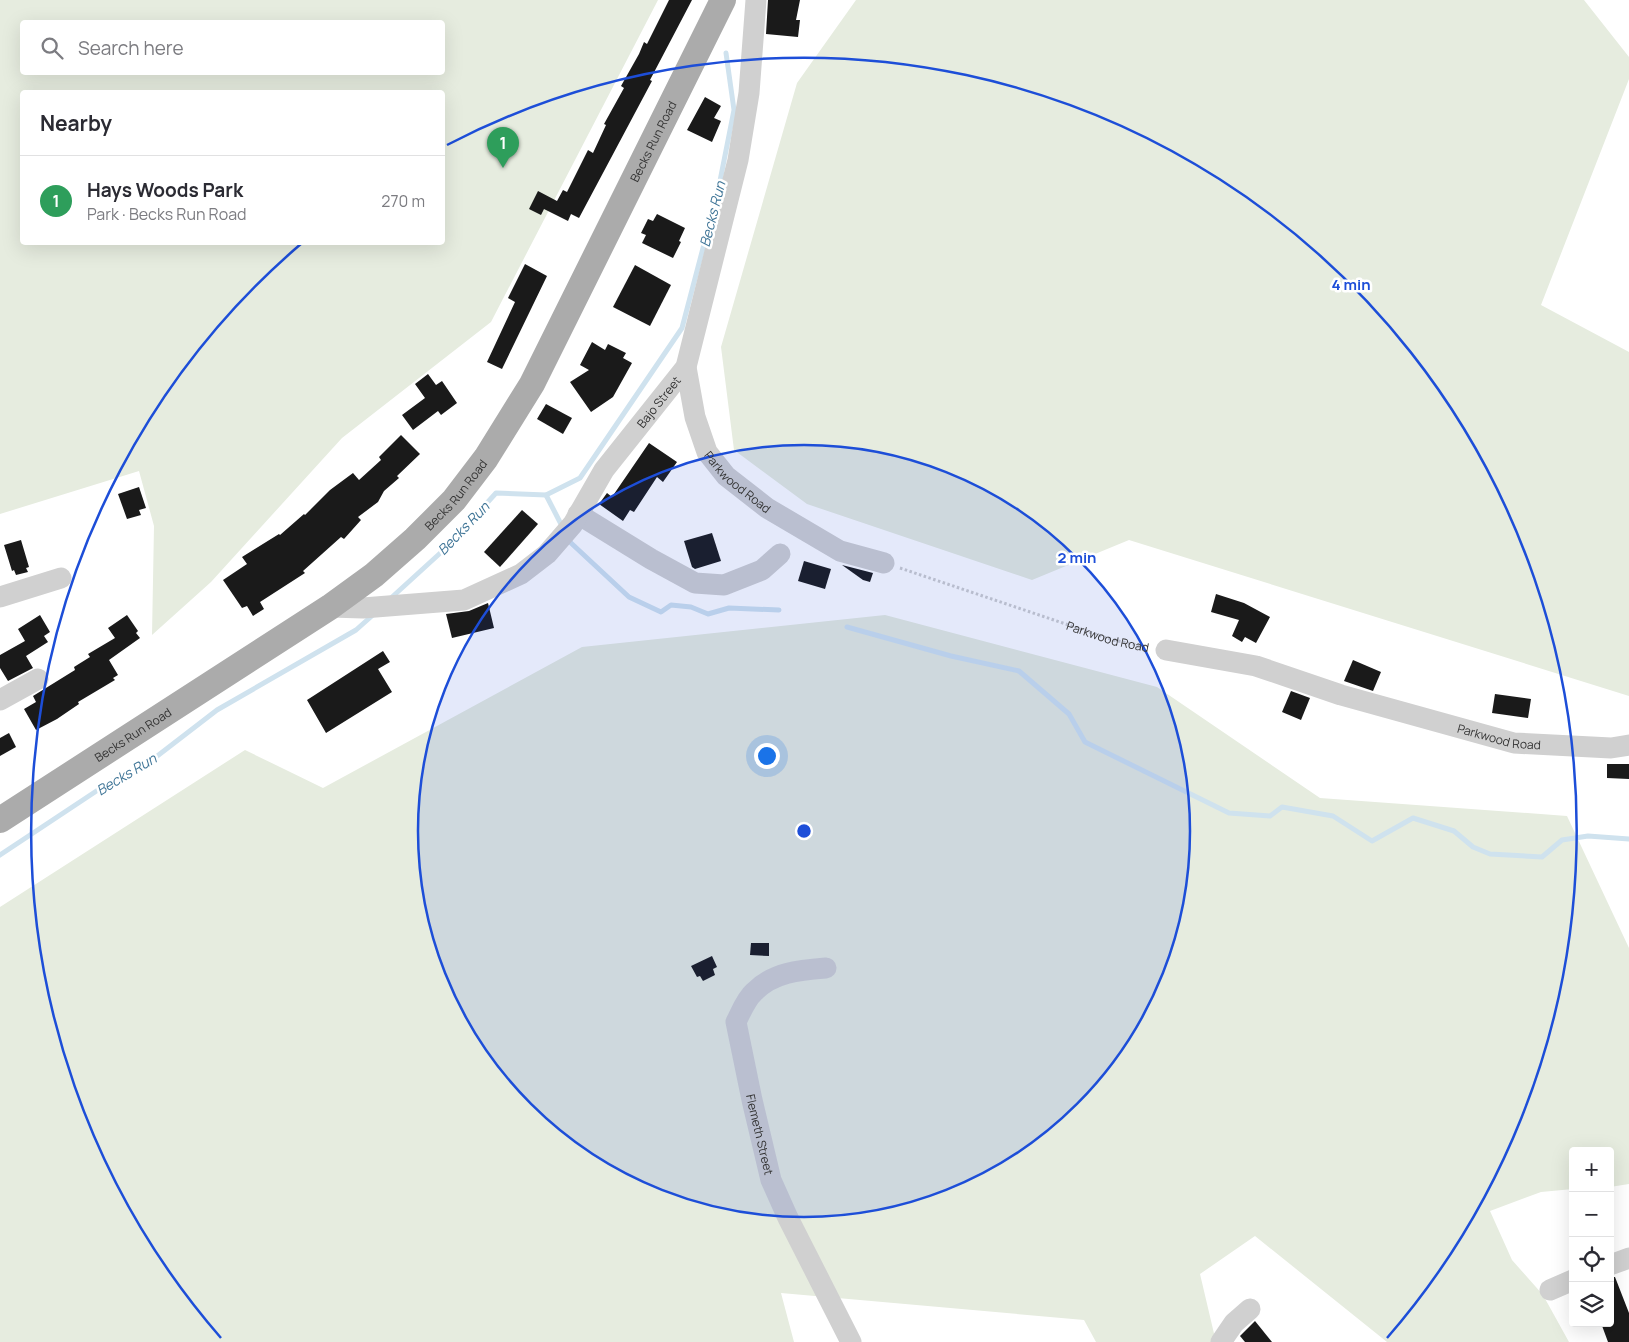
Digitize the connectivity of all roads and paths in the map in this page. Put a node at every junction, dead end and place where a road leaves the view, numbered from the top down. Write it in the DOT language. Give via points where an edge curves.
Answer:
graph roads {
  1 [pos="723,0"];
  2 [pos="756,0"];
  3 [pos="686,367"];
  4 [pos="575,519"];
  5 [pos="780,554"];
  6 [pos="884,563"];
  7 [pos="61,578"];
  8 [pos="0,597"];
  9 [pos="330,607"];
  10 [pos="1166,650"];
  11 [pos="38,678"];
  12 [pos="0,700"];
  13 [pos="1623,748"];
  14 [pos="0,820"];
  15 [pos="826,968"];
  16 [pos="1629,1258"];
  17 [pos="1614,1264"];
  18 [pos="1569,1282"];
  19 [pos="1550,1290"];
  20 [pos="1250,1309"];
  21 [pos="851,1342"];
  22 [pos="1221,1342"];
  1 -- 9 [label="main road, Becks Run Road" via="532,384 486,458 454,500 416,538 374,575"];
  2 -- 3 [label="street, Bajo Street" via="749,93 738,160"];
  3 -- 4 [label="street, Bajo Street" via="604,470"];
  3 -- 6 [label="street, Parkwood Road" via="695,417 707,452 726,476 766,508 840,551"];
  4 -- 5 [label="street" via="695,583 724,584 762,570"];
  4 -- 9 [label="street, Bajo Street" via="559,542 521,574 464,600 363,608"];
  6 -- 10 [label="path, Parkwood Road" via="1112,640"];
  7 -- 8 [label="street"];
  9 -- 14 [label="main road, Becks Run Road"];
  10 -- 13 [label="street, Parkwood Road" via="1256,666 1341,695 1514,743"];
  11 -- 12 [label="street"];
  15 -- 21 [label="street, Flemeth Street" via="794,971 768,980 752,992 736,1022 771,1180"];
  16 -- 17 [label="street"];
  18 -- 19 [label="street"];
  20 -- 22 [label="street" via="1234,1323"];
}
